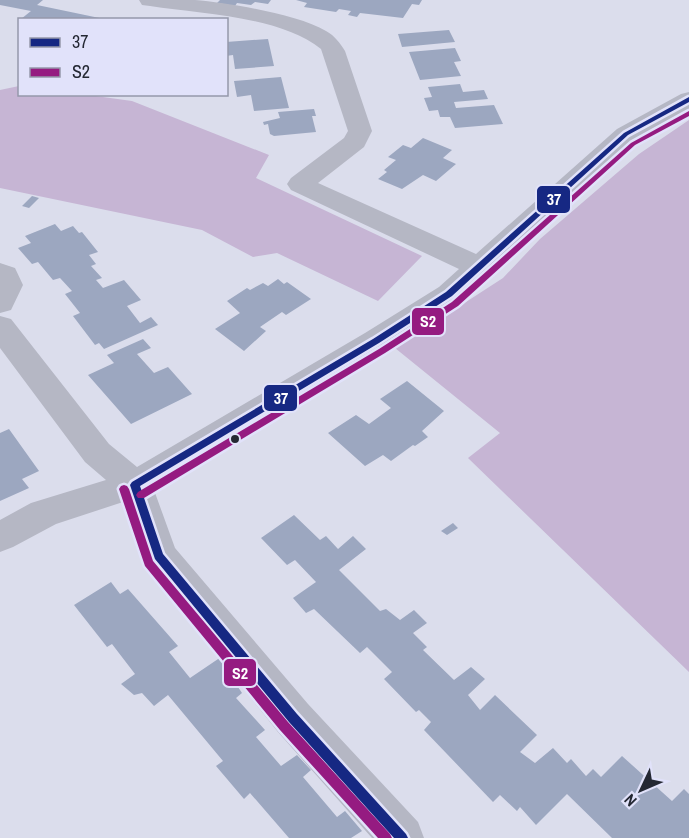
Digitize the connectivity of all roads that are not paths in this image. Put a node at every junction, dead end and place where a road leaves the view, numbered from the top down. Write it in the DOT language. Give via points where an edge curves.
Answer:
graph roads {
  1 [pos="150,0"];
  2 [pos="689,99"];
  3 [pos="478,266"];
  4 [pos="0,272"];
  5 [pos="0,303"];
  6 [pos="0,326"];
  7 [pos="135,485"];
  8 [pos="0,537"];
  9 [pos="402,838"];
  1 -- 3 [label="street" via="285,23 318,34 331,46 360,131 356,142 300,184"];
  2 -- 3 [label="street" via="626,134"];
  3 -- 7 [label="street" via="449,294 376,341"];
  4 -- 5 [label="street" via="8,285"];
  6 -- 7 [label="street" via="97,453"];
  7 -- 8 [label="street" via="44,513"];
  7 -- 9 [label="street" via="159,556 293,718"];
}
